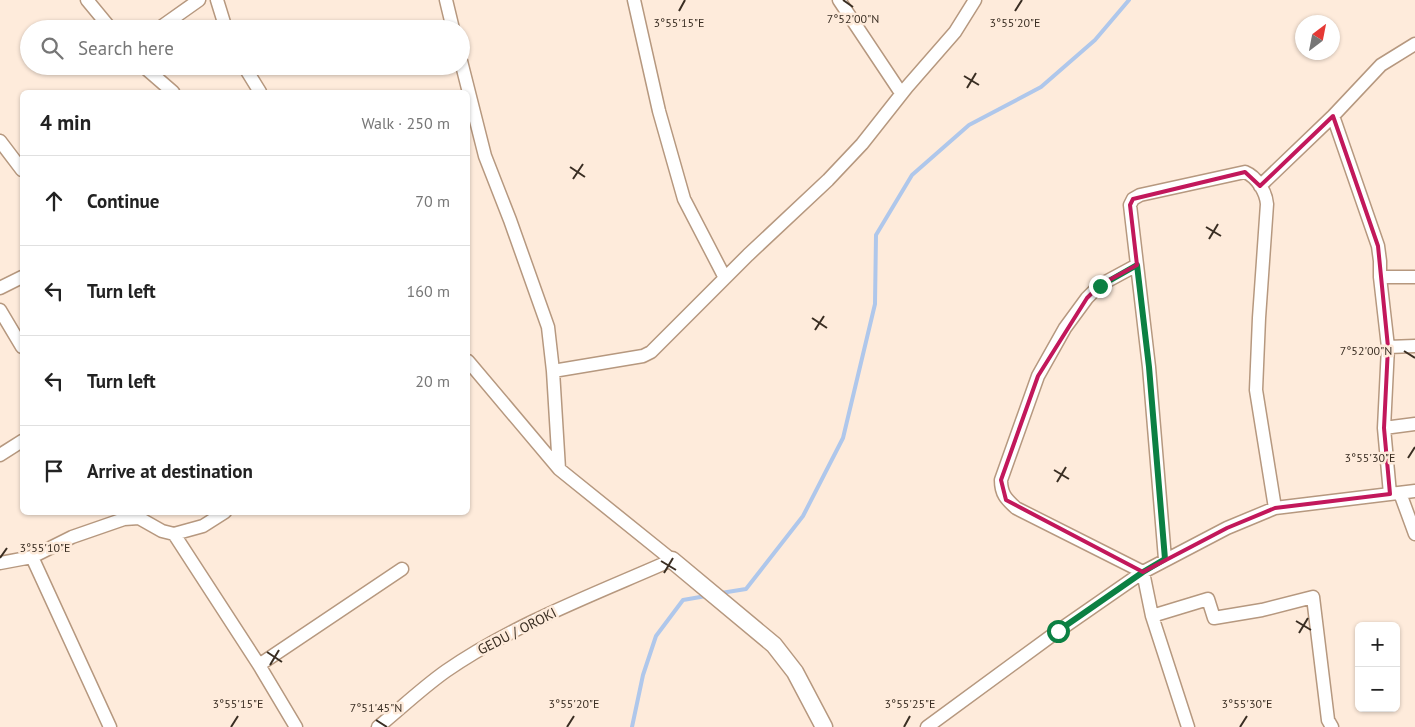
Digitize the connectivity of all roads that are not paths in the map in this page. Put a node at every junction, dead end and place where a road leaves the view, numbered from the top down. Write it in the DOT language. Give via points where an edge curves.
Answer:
graph roads {
  1 [pos="87,0"];
  2 [pos="199,0"];
  3 [pos="217,0"];
  4 [pos="446,0"];
  5 [pos="634,0"];
  6 [pos="839,0"];
  7 [pos="975,0"];
  8 [pos="104,20"];
  9 [pos="171,20"];
  10 [pos="223,20"];
  11 [pos="451,20"];
  12 [pos="1415,44"];
  13 [pos="153,75"];
  14 [pos="250,75"];
  15 [pos="465,75"];
  16 [pos="171,90"];
  17 [pos="259,90"];
  18 [pos="468,90"];
  19 [pos="902,94"];
  20 [pos="470,97"];
  21 [pos="1332,116"];
  22 [pos="0,141"];
  23 [pos="20,167"];
  24 [pos="1260,186"];
  25 [pos="1137,265"];
  26 [pos="1380,277"];
  27 [pos="1415,277"];
  28 [pos="20,278"];
  29 [pos="725,278"];
  30 [pos="0,288"];
  31 [pos="0,310"];
  32 [pos="20,344"];
  33 [pos="1415,346"];
  34 [pos="1388,347"];
  35 [pos="470,363"];
  36 [pos="553,371"];
  37 [pos="1415,424"];
  38 [pos="1384,428"];
  39 [pos="20,442"];
  40 [pos="0,455"];
  41 [pos="559,469"];
  42 [pos="1415,491"];
  43 [pos="1395,494"];
  44 [pos="1275,508"];
  45 [pos="220,515"];
  46 [pos="174,534"];
  47 [pos="1415,534"];
  48 [pos="32,557"];
  49 [pos="1165,559"];
  50 [pos="672,560"];
  51 [pos="0,563"];
  52 [pos="402,570"];
  53 [pos="1143,572"];
  54 [pos="1152,616"];
  55 [pos="259,665"];
  56 [pos="110,727"];
  57 [pos="296,727"];
  58 [pos="378,727"];
  59 [pos="824,727"];
  60 [pos="927,727"];
  61 [pos="1188,727"];
  62 [pos="1332,727"];
  1 -- 8 [label="street"];
  2 -- 9 [label="street"];
  3 -- 10 [label="street"];
  4 -- 11 [label="street"];
  5 -- 29 [label="street" via="659,111 684,199"];
  6 -- 19 [label="street"];
  7 -- 19 [label="street" via="955,32"];
  12 -- 21 [label="street" via="1380,65"];
  13 -- 16 [label="street"];
  14 -- 17 [label="street"];
  15 -- 18 [label="street"];
  19 -- 29 [label="street" via="828,180"];
  20 -- 36 [label="street" via="485,156 548,327"];
  21 -- 24 [label="street"];
  21 -- 26 [label="street" via="1378,246"];
  22 -- 23 [label="street"];
  24 -- 25 [label="street" via="1251,174 1245,172 1133,199 1130,205"];
  24 -- 44 [label="street" via="1267,204 1256,390"];
  25 -- 49 [label="street"];
  25 -- 53 [label="street" via="1100,286 1065,328 1038,376 1001,480 1001,490 1006,500 1016,508"];
  26 -- 27 [label="street"];
  26 -- 34 [label="street"];
  28 -- 30 [label="street"];
  29 -- 36 [label="street" via="652,352"];
  31 -- 32 [label="street"];
  33 -- 34 [label="street"];
  34 -- 38 [label="street"];
  35 -- 41 [label="street"];
  36 -- 41 [label="street"];
  37 -- 38 [label="street"];
  38 -- 43 [label="street"];
  39 -- 40 [label="street"];
  41 -- 50 [label="street"];
  42 -- 43 [label="street"];
  43 -- 44 [label="street"];
  43 -- 47 [label="street"];
  44 -- 49 [label="street"];
  45 -- 46 [label="street" via="203,526"];
  46 -- 48 [label="street" via="139,518 124,518 72,537"];
  46 -- 55 [label="street"];
  48 -- 51 [label="street"];
  48 -- 56 [label="street"];
  49 -- 53 [label="street"];
  50 -- 58 [label="street, GEDU / OROKI" via="555,612 476,653 445,672"];
  50 -- 59 [label="main road" via="774,645 795,672"];
  52 -- 55 [label="street"];
  53 -- 54 [label="street"];
  53 -- 60 [label="street"];
  54 -- 61 [label="street"];
  54 -- 62 [label="street" via="1208,599 1214,618 1313,597 1328,720"];
  55 -- 57 [label="street"];
}
